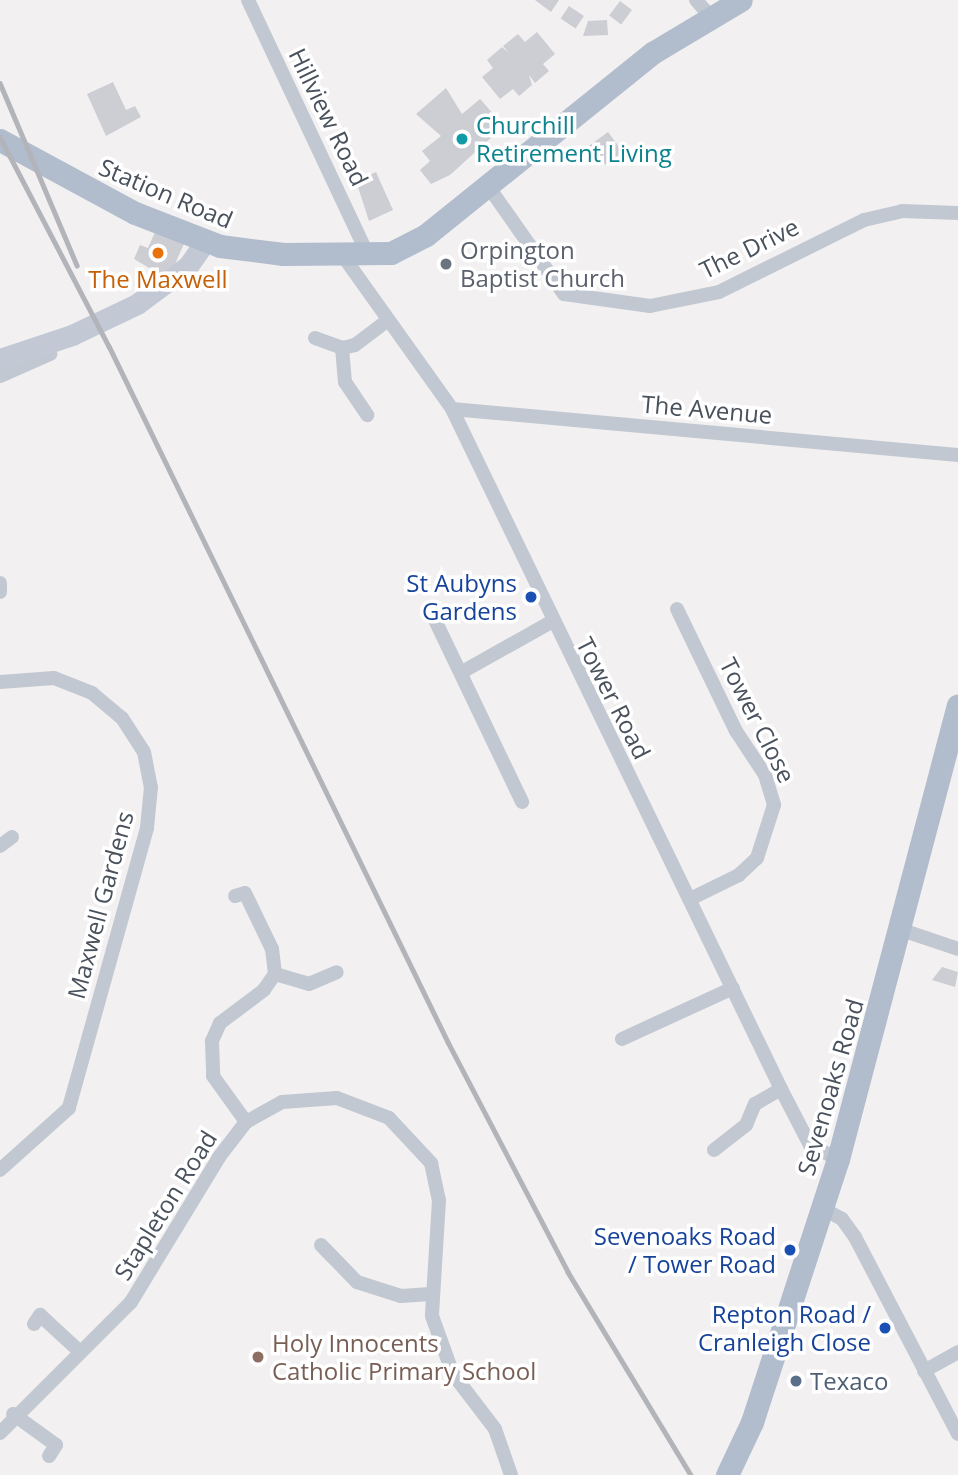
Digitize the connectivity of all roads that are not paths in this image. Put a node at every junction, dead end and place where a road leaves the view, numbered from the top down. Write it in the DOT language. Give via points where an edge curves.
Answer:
graph roads {
  1 [pos="248,0"];
  2 [pos="741,0"];
  3 [pos="704,8"];
  4 [pos="0,140"];
  5 [pos="488,186"];
  6 [pos="958,213"];
  7 [pos="205,242"];
  8 [pos="368,255"];
  9 [pos="343,256"];
  10 [pos="387,320"];
  11 [pos="315,338"];
  12 [pos="342,348"];
  13 [pos="50,354"];
  14 [pos="0,359"];
  15 [pos="0,376"];
  16 [pos="452,409"];
  17 [pos="367,415"];
  18 [pos="958,455"];
  19 [pos="0,583"];
  20 [pos="0,592"];
  21 [pos="677,609"];
  22 [pos="434,618"];
  23 [pos="551,622"];
  24 [pos="462,672"];
  25 [pos="0,682"];
  26 [pos="958,706"];
  27 [pos="522,802"];
  28 [pos="12,837"];
  29 [pos="0,846"];
  30 [pos="235,896"];
  31 [pos="690,900"];
  32 [pos="902,930"];
  33 [pos="958,948"];
  34 [pos="337,972"];
  35 [pos="275,974"];
  36 [pos="733,988"];
  37 [pos="622,1040"];
  38 [pos="781,1089"];
  39 [pos="246,1122"];
  40 [pos="714,1150"];
  41 [pos="838,1159"];
  42 [pos="0,1170"];
  43 [pos="822,1208"];
  44 [pos="321,1245"];
  45 [pos="431,1294"];
  46 [pos="34,1324"];
  47 [pos="79,1351"];
  48 [pos="958,1352"];
  49 [pos="924,1371"];
  50 [pos="13,1414"];
  51 [pos="0,1433"];
  52 [pos="958,1434"];
  53 [pos="49,1456"];
  54 [pos="511,1475"];
  55 [pos="727,1475"];
  1 -- 8 [label="street, Hillview Road"];
  2 -- 3 [label="main road, Station Road"];
  3 -- 5 [label="main road, Station Road"];
  4 -- 7 [label="main road, Station Road" via="38,164"];
  5 -- 6 [label="street, The Drive" via="564,294 649,306 719,292 864,220 902,211"];
  5 -- 8 [label="main road, Station Road" via="408,246"];
  7 -- 9 [label="main road, Station Road" via="245,251"];
  7 -- 14 [label="street" via="188,266 137,304 72,335"];
  8 -- 9 [label="main road, Station Road"];
  9 -- 10 [label="street, Tower Road"];
  10 -- 12 [label="street" via="355,345"];
  10 -- 16 [label="street, Tower Road"];
  11 -- 12 [label="street"];
  12 -- 17 [label="street" via="345,382"];
  13 -- 15 [label="street"];
  16 -- 18 [label="street, The Avenue"];
  16 -- 23 [label="street, Tower Road"];
  19 -- 20 [label="street"];
  21 -- 31 [label="street, Tower Close" via="736,731 765,775 774,804 757,858 739,874"];
  22 -- 24 [label="street"];
  23 -- 24 [label="street"];
  23 -- 31 [label="street, Tower Road"];
  24 -- 27 [label="street"];
  25 -- 42 [label="street, Maxwell Gardens" via="54,678 92,693 122,718 144,752 151,787 147,828 69,1108"];
  26 -- 32 [label="main road, Sevenoaks Road"];
  28 -- 29 [label="street"];
  30 -- 35 [label="street" via="246,893 272,949"];
  31 -- 36 [label="street, Tower Road"];
  32 -- 33 [label="street"];
  32 -- 41 [label="main road, Sevenoaks Road"];
  34 -- 35 [label="street" via="309,984"];
  35 -- 39 [label="street" via="264,990 220,1023 212,1041 213,1076"];
  36 -- 37 [label="street"];
  36 -- 38 [label="street, Tower Road"];
  38 -- 40 [label="street" via="755,1104 747,1125"];
  38 -- 41 [label="street, Tower Road" via="810,1145"];
  39 -- 45 [label="street, Stapleton Road" via="282,1102 337,1098 368,1105 408,1132 437,1182"];
  39 -- 47 [label="street, Stapleton Road" via="219,1157 131,1302"];
  41 -- 43 [label="main road, Sevenoaks Road"];
  43 -- 49 [label="street" via="842,1219 856,1237"];
  43 -- 55 [label="main road, Sevenoaks Road" via="752,1422"];
  44 -- 45 [label="street" via="357,1282 401,1296"];
  45 -- 54 [label="street, Stapleton Road" via="438,1337 453,1374 495,1429"];
  46 -- 47 [label="street" via="40,1315"];
  47 -- 50 [label="street, Stapleton Road"];
  48 -- 49 [label="street"];
  49 -- 52 [label="street"];
  50 -- 51 [label="street, Stapleton Road"];
  50 -- 53 [label="street" via="56,1445"];
}
